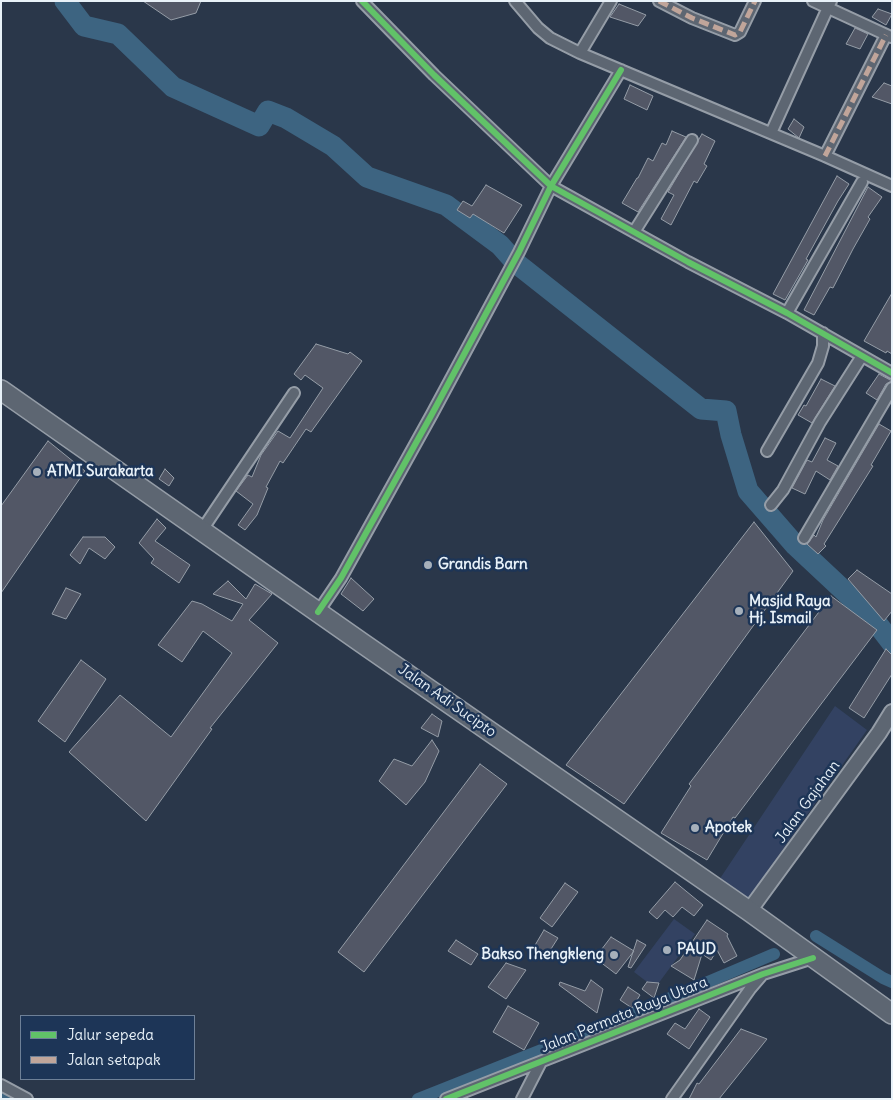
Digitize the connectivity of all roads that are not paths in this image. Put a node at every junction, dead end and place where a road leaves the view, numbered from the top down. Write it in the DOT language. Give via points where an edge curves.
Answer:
graph roads {
  1 [pos="362,1"];
  2 [pos="515,1"];
  3 [pos="610,1"];
  4 [pos="659,1"];
  5 [pos="755,1"];
  6 [pos="813,1"];
  7 [pos="829,5"];
  8 [pos="889,36"];
  9 [pos="580,53"];
  10 [pos="621,70"];
  11 [pos="771,133"];
  12 [pos="692,140"];
  13 [pos="825,156"];
  14 [pos="862,182"];
  15 [pos="551,186"];
  16 [pos="892,186"];
  17 [pos="634,232"];
  18 [pos="787,313"];
  19 [pos="823,333"];
  20 [pos="862,356"];
  21 [pos="892,373"];
  22 [pos="892,388"];
  23 [pos="1,390"];
  24 [pos="294,393"];
  25 [pos="767,451"];
  26 [pos="771,505"];
  27 [pos="202,530"];
  28 [pos="804,538"];
  29 [pos="318,612"];
  30 [pos="892,712"];
  31 [pos="750,911"];
  32 [pos="813,958"];
  33 [pos="763,974"];
  34 [pos="892,1014"];
  35 [pos="541,1062"];
  36 [pos="1,1086"];
  37 [pos="27,1099"];
  38 [pos="446,1099"];
  39 [pos="522,1099"];
  40 [pos="672,1099"];
  1 -- 15 [label="street" via="434,75"];
  2 -- 9 [label="street" via="550,38"];
  3 -- 9 [label="street"];
  4 -- 5 [label="street" via="735,35 740,32"];
  6 -- 7 [label="street"];
  7 -- 8 [label="street"];
  7 -- 11 [label="street"];
  8 -- 13 [label="street"];
  9 -- 10 [label="street"];
  10 -- 11 [label="street"];
  10 -- 15 [label="street"];
  11 -- 13 [label="street"];
  12 -- 17 [label="street"];
  13 -- 16 [label="street"];
  14 -- 18 [label="street"];
  15 -- 17 [label="street"];
  15 -- 29 [label="street" via="432,414 341,578"];
  17 -- 18 [label="street"];
  18 -- 19 [label="street"];
  19 -- 20 [label="street"];
  19 -- 25 [label="street" via="818,364"];
  20 -- 21 [label="street"];
  20 -- 26 [label="street"];
  22 -- 28 [label="street"];
  23 -- 27 [label="highway, Jalan Adi Sucipto"];
  24 -- 27 [label="street"];
  27 -- 29 [label="highway, Jalan Adi Sucipto"];
  29 -- 31 [label="highway, Jalan Adi Sucipto"];
  30 -- 31 [label="street, Jalan Gajahan"];
  31 -- 32 [label="highway, Jalan Adi Sucipto"];
  32 -- 33 [label="street, Jalan Permata Raya Utara"];
  32 -- 34 [label="highway, Jalan Adi Sucipto"];
  33 -- 35 [label="street, Jalan Permata Raya Utara"];
  33 -- 40 [label="street"];
  35 -- 38 [label="street, Jalan Permata Raya Utara"];
  35 -- 39 [label="street"];
  36 -- 37 [label="street"];
}
